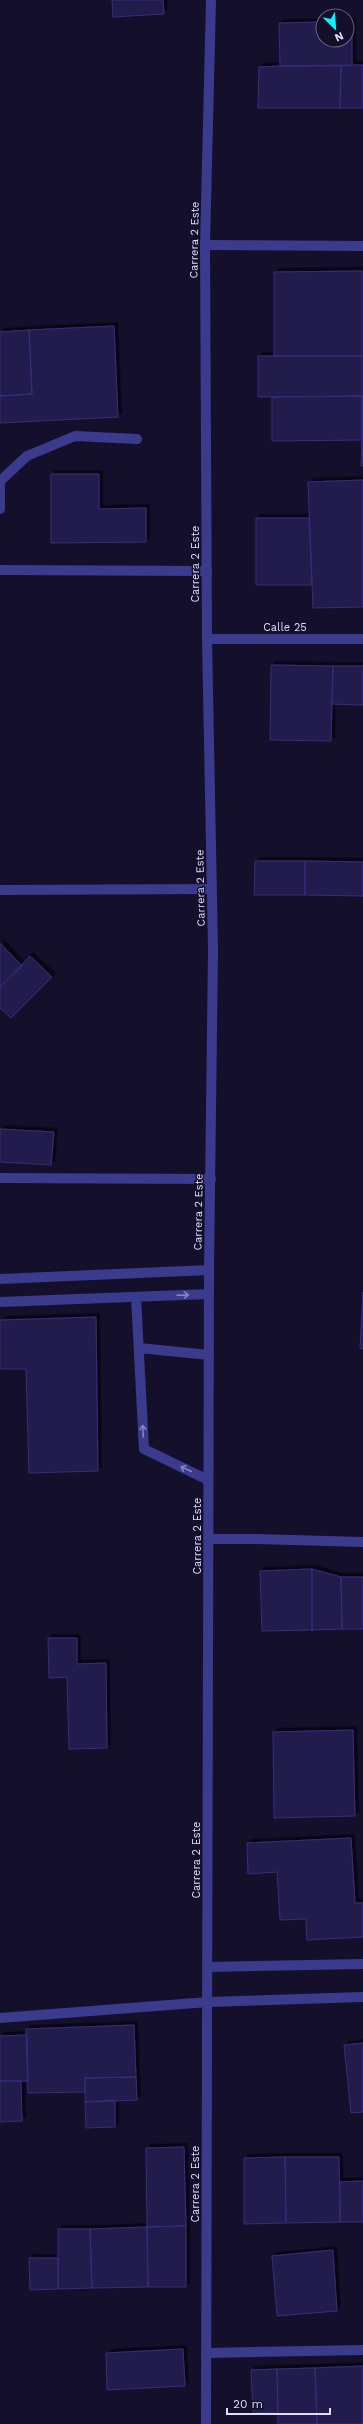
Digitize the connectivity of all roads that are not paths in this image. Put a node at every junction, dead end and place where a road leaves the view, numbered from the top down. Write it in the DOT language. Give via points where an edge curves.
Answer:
graph roads {
  1 [pos="211,0"];
  2 [pos="205,245"];
  3 [pos="363,246"];
  4 [pos="137,439"];
  5 [pos="0,509"];
  6 [pos="0,570"];
  7 [pos="207,571"];
  8 [pos="207,639"];
  9 [pos="363,639"];
  10 [pos="212,889"];
  11 [pos="0,890"];
  12 [pos="0,1178"];
  13 [pos="211,1179"];
  14 [pos="209,1270"];
  15 [pos="0,1279"];
  16 [pos="209,1294"];
  17 [pos="136,1297"];
  18 [pos="0,1302"];
  19 [pos="139,1348"];
  20 [pos="209,1355"];
  21 [pos="208,1480"];
  22 [pos="209,1539"];
  23 [pos="363,1542"];
  24 [pos="363,1964"];
  25 [pos="208,1967"];
  26 [pos="363,1997"];
  27 [pos="208,2002"];
  28 [pos="0,2018"];
  29 [pos="363,2350"];
  30 [pos="206,2352"];
  31 [pos="206,2424"];
  1 -- 2 [label="street, Carrera 2 Este"];
  2 -- 3 [label="street"];
  2 -- 7 [label="street, Carrera 2 Este"];
  4 -- 5 [label="street" via="75,436 27,456 0,481"];
  6 -- 7 [label="street"];
  7 -- 8 [label="street, Carrera 2 Este"];
  8 -- 9 [label="street, Calle 25"];
  8 -- 10 [label="street, Carrera 2 Este"];
  10 -- 11 [label="street"];
  10 -- 13 [label="street, Carrera 2 Este"];
  12 -- 13 [label="street"];
  13 -- 14 [label="street, Carrera 2 Este"];
  14 -- 15 [label="street"];
  14 -- 16 [label="street, Carrera 2 Este"];
  17 -- 16 [label="street, one-way"];
  16 -- 20 [label="street, Carrera 2 Este"];
  17 -- 18 [label="street"];
  17 -- 19 [label="street"];
  19 -- 20 [label="street"];
  21 -- 19 [label="street, one-way" via="144,1449"];
  20 -- 21 [label="street, Carrera 2 Este"];
  21 -- 22 [label="street, Carrera 2 Este"];
  22 -- 23 [label="street"];
  22 -- 25 [label="street, Carrera 2 Este"];
  24 -- 25 [label="street"];
  25 -- 27 [label="street, Carrera 2 Este"];
  26 -- 27 [label="street"];
  27 -- 28 [label="street"];
  27 -- 30 [label="street, Carrera 2 Este"];
  29 -- 30 [label="street"];
  30 -- 31 [label="street, Carrera 2 Este"];
}
